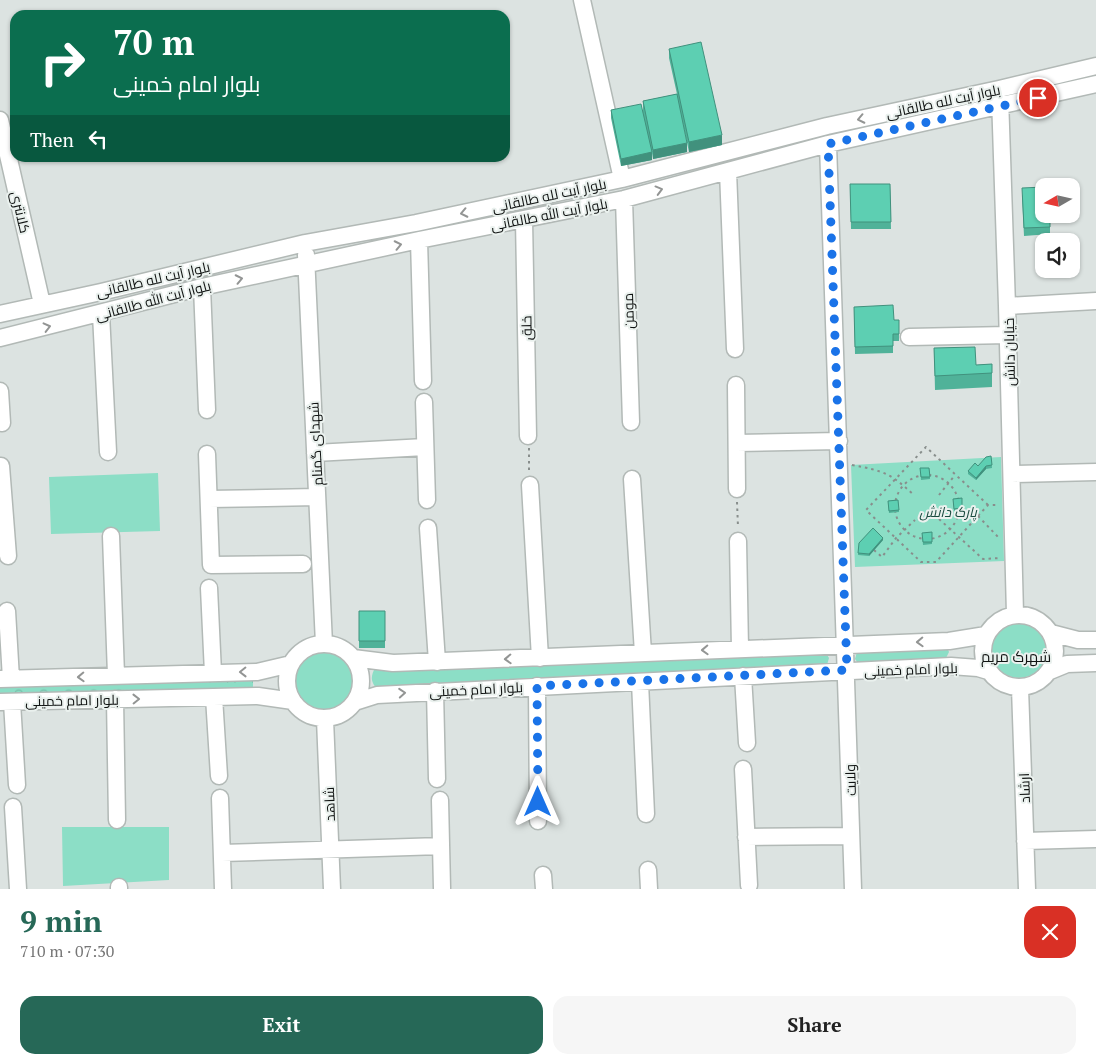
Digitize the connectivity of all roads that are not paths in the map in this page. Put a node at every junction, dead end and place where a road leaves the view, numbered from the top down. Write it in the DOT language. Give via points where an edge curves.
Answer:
graph roads {
  1 [pos="582,0"];
  2 [pos="1096,66"];
  3 [pos="1096,84"];
  4 [pos="1000,89"];
  5 [pos="1000,107"];
  6 [pos="0,120"];
  7 [pos="828,144"];
  8 [pos="728,171"];
  9 [pos="622,179"];
  10 [pos="624,199"];
  11 [pos="524,220"];
  12 [pos="419,240"];
  13 [pos="305,243"];
  14 [pos="306,264"];
  15 [pos="202,287"];
  16 [pos="1096,301"];
  17 [pos="42,304"];
  18 [pos="1008,306"];
  19 [pos="0,314"];
  20 [pos="101,314"];
  21 [pos="1008,335"];
  22 [pos="909,337"];
  23 [pos="0,338"];
  24 [pos="735,349"];
  25 [pos="423,381"];
  26 [pos="736,385"];
  27 [pos="0,391"];
  28 [pos="424,402"];
  29 [pos="207,410"];
  30 [pos="630,422"];
  31 [pos="2,423"];
  32 [pos="528,436"];
  33 [pos="839,441"];
  34 [pos="737,443"];
  35 [pos="425,447"];
  36 [pos="108,452"];
  37 [pos="315,453"];
  38 [pos="207,454"];
  39 [pos="1,466"];
  40 [pos="1096,472"];
  41 [pos="1012,474"];
  42 [pos="632,479"];
  43 [pos="530,485"];
  44 [pos="737,490"];
  45 [pos="317,497"];
  46 [pos="209,499"];
  47 [pos="427,500"];
  48 [pos="2,507"];
  49 [pos="428,528"];
  50 [pos="111,536"];
  51 [pos="738,541"];
  52 [pos="8,556"];
  53 [pos="303,564"];
  54 [pos="210,588"];
  55 [pos="7,611"];
  56 [pos="1016,614"];
  57 [pos="1051,633"];
  58 [pos="986,635"];
  59 [pos="1078,640"];
  60 [pos="1096,640"];
  61 [pos="949,641"];
  62 [pos="324,644"];
  63 [pos="846,645"];
  64 [pos="740,649"];
  65 [pos="643,653"];
  66 [pos="353,658"];
  67 [pos="540,658"];
  68 [pos="437,662"];
  69 [pos="1088,663"];
  70 [pos="291,664"];
  71 [pos="951,666"];
  72 [pos="847,670"];
  73 [pos="988,671"];
  74 [pos="1050,671"];
  75 [pos="213,673"];
  76 [pos="116,676"];
  77 [pos="743,676"];
  78 [pos="5,679"];
  79 [pos="640,682"];
  80 [pos="537,686"];
  81 [pos="1020,688"];
  82 [pos="435,691"];
  83 [pos="214,697"];
  84 [pos="115,699"];
  85 [pos="293,701"];
  86 [pos="6,702"];
  87 [pos="355,702"];
  88 [pos="325,719"];
  89 [pos="747,743"];
  90 [pos="743,769"];
  91 [pos="219,776"];
  92 [pos="438,779"];
  93 [pos="17,785"];
  94 [pos="220,798"];
  95 [pos="440,800"];
  96 [pos="13,807"];
  97 [pos="646,814"];
  98 [pos="118,820"];
  99 [pos="538,821"];
  100 [pos="852,836"];
  101 [pos="746,837"];
  102 [pos="1096,839"];
  103 [pos="1026,841"];
  104 [pos="441,846"];
  105 [pos="330,849"];
  106 [pos="222,853"];
  107 [pos="8,859"];
  108 [pos="648,870"];
  109 [pos="749,885"];
  110 [pos="442,888"];
  111 [pos="18,889"];
  112 [pos="223,889"];
  113 [pos="332,889"];
  114 [pos="649,889"];
  115 [pos="853,889"];
  116 [pos="1027,889"];
  1 -- 9 [label="street"];
  2 -- 4 [label="street, بلوار آیت لله طالقانی"];
  3 -- 5 [label="street, بلوار آیت الله طالقانی"];
  4 -- 5 [label="street, خیابان دانش"];
  4 -- 9 [label="street, بلوار آیت لله طالقانی, one-way" via="827,126"];
  5 -- 7 [label="street, بلوار آیت الله طالقانی"];
  5 -- 18 [label="street, خیابان دانش"];
  6 -- 17 [label="street, کلانتری"];
  7 -- 8 [label="street, بلوار آیت الله طالقانی"];
  7 -- 33 [label="street, ولایت"];
  10 -- 8 [label="street, بلوار آیت الله طالقانی, one-way"];
  8 -- 24 [label="street"];
  9 -- 13 [label="street, بلوار آیت لله طالقانی, one-way"];
  10 -- 11 [label="street, بلوار آیت الله طالقانی"];
  10 -- 30 [label="street, مومن"];
  11 -- 12 [label="street, بلوار آیت الله طالقانی"];
  11 -- 32 [label="street, خلق"];
  14 -- 12 [label="street, بلوار آیت الله طالقانی, one-way"];
  12 -- 25 [label="street"];
  13 -- 14 [label="street, شهدای گمنام"];
  13 -- 17 [label="street, بلوار آیت لله طالقانی"];
  15 -- 14 [label="street, بلوار آیت الله طالقانی, one-way"];
  14 -- 37 [label="street, شهدای گمنام"];
  15 -- 20 [label="street, بلوار آیت الله طالقانی"];
  15 -- 29 [label="street"];
  16 -- 18 [label="street"];
  17 -- 19 [label="street, بلوار آیت لله طالقانی"];
  18 -- 21 [label="street, خیابان دانش"];
  23 -- 20 [label="street, بلوار آیت الله طالقانی, one-way"];
  20 -- 36 [label="street"];
  21 -- 22 [label="street"];
  21 -- 41 [label="street, خیابان دانش"];
  26 -- 34 [label="street"];
  27 -- 31 [label="street"];
  28 -- 35 [label="street"];
  33 -- 34 [label="street"];
  33 -- 63 [label="street, ولایت"];
  34 -- 44 [label="street"];
  35 -- 37 [label="street"];
  35 -- 47 [label="street"];
  37 -- 45 [label="street, شهدای گمنام"];
  38 -- 46 [label="street"];
  39 -- 48 [label="street"];
  40 -- 41 [label="street"];
  41 -- 56 [label="street, خیابان دانش"];
  42 -- 65 [label="street"];
  43 -- 67 [label="street"];
  45 -- 46 [label="street"];
  45 -- 62 [label="street, شهدای گمنام"];
  46 -- 53 [label="street" via="211,565"];
  48 -- 52 [label="street"];
  49 -- 68 [label="street"];
  50 -- 76 [label="street"];
  51 -- 64 [label="street"];
  54 -- 75 [label="street"];
  55 -- 78 [label="street"];
  56 -- 57 [label="street" via="1038,620"];
  56 -- 58 [label="street" via="1003,617"];
  57 -- 59 [label="street"];
  57 -- 74 [label="street" via="1056,648"];
  58 -- 61 [label="street, بلوار امام خمینی"];
  58 -- 73 [label="street" via="982,653"];
  59 -- 60 [label="street"];
  59 -- 69 [label="street" via="1072,652 1074,658"];
  61 -- 63 [label="street, بلوار امام خمینی, one-way"];
  61 -- 71 [label="street" via="958,647 959,653"];
  62 -- 66 [label="street" via="335,646"];
  62 -- 70 [label="street" via="305,650"];
  63 -- 64 [label="street, بلوار امام خمینی"];
  63 -- 72 [label="street, ولایت"];
  64 -- 65 [label="street, بلوار امام خمینی, one-way"];
  65 -- 67 [label="street, بلوار امام خمینی"];
  66 -- 68 [label="street, بلوار امام خمینی" via="393,664"];
  66 -- 87 [label="street" via="361,680"];
  67 -- 68 [label="street, بلوار امام خمینی, one-way"];
  69 -- 74 [label="street" via="1067,664"];
  70 -- 75 [label="street, بلوار امام خمینی, one-way" via="257,672"];
  70 -- 85 [label="street" via="288,689"];
  71 -- 72 [label="street, بلوار امام خمینی"];
  71 -- 73 [label="street, بلوار امام خمینی"];
  72 -- 77 [label="street, بلوار امام خمینی"];
  72 -- 100 [label="street, ولایت"];
  73 -- 81 [label="street" via="1008,686"];
  74 -- 81 [label="street" via="1032,685"];
  75 -- 76 [label="street, بلوار امام خمینی"];
  76 -- 78 [label="street, بلوار امام خمینی, one-way"];
  77 -- 79 [label="street, بلوار امام خمینی"];
  77 -- 89 [label="street"];
  79 -- 80 [label="street, بلوار امام خمینی"];
  79 -- 97 [label="street"];
  80 -- 82 [label="street, بلوار امام خمینی"];
  80 -- 99 [label="street"];
  81 -- 103 [label="street, ارشاد"];
  87 -- 82 [label="street, بلوار امام خمینی, one-way" via="377,695"];
  82 -- 92 [label="street"];
  84 -- 83 [label="street, بلوار امام خمینی, one-way"];
  83 -- 85 [label="street, بلوار امام خمینی" via="258,696"];
  83 -- 91 [label="street"];
  84 -- 86 [label="street, بلوار امام خمینی"];
  84 -- 98 [label="street"];
  85 -- 88 [label="street" via="301,711"];
  86 -- 93 [label="street"];
  87 -- 88 [label="street" via="347,711"];
  88 -- 105 [label="street, شاهد"];
  90 -- 101 [label="street"];
  94 -- 106 [label="street"];
  95 -- 104 [label="street"];
  96 -- 107 [label="street"];
  100 -- 101 [label="street"];
  100 -- 115 [label="street, ولایت"];
  101 -- 109 [label="street"];
  102 -- 103 [label="street"];
  103 -- 116 [label="street, ارشاد"];
  104 -- 105 [label="street"];
  104 -- 110 [label="street"];
  105 -- 106 [label="street"];
  105 -- 113 [label="street, شاهد"];
  106 -- 112 [label="street"];
  107 -- 111 [label="street"];
  108 -- 114 [label="street"];
}
